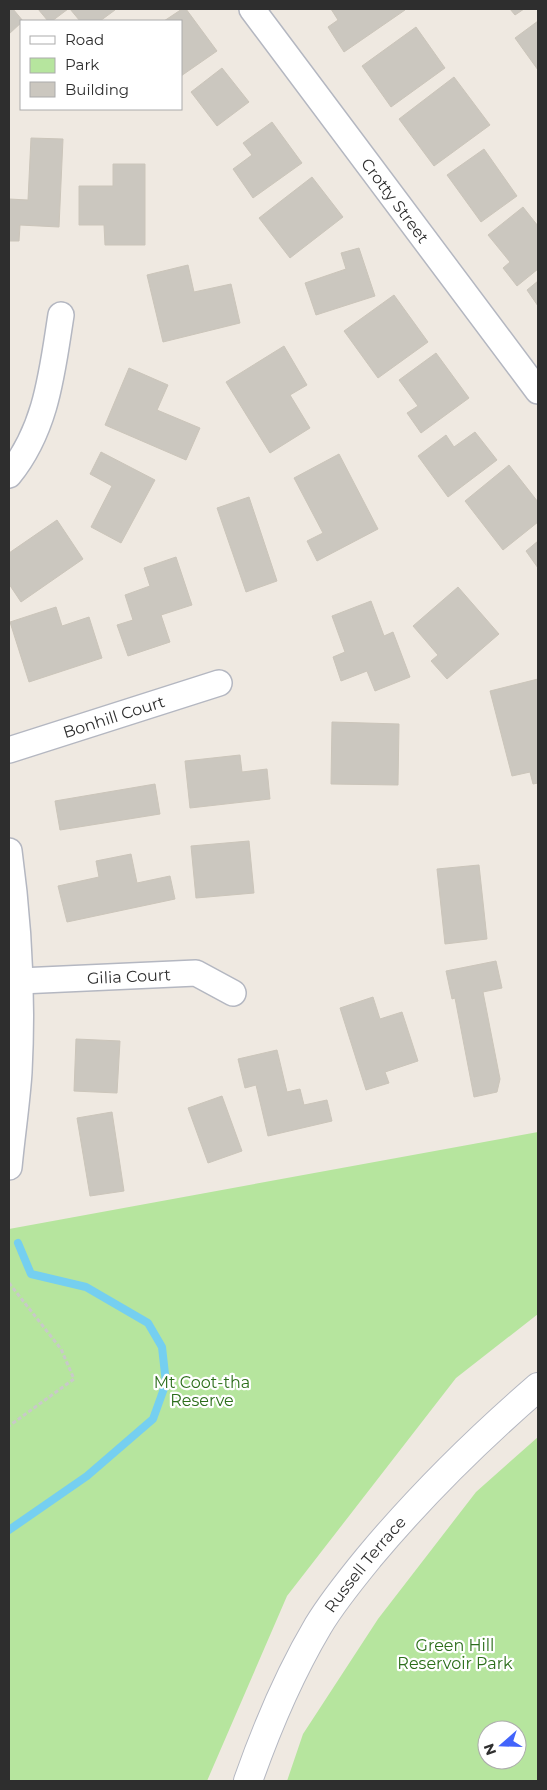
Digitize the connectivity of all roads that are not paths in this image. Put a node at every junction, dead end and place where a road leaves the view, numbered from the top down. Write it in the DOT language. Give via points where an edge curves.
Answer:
graph roads {
  1 [pos="252,9"];
  2 [pos="61,314"];
  3 [pos="538,391"];
  4 [pos="9,475"];
  5 [pos="219,683"];
  6 [pos="9,750"];
  7 [pos="9,851"];
  8 [pos="20,981"];
  9 [pos="233,993"];
  10 [pos="9,1166"];
  11 [pos="538,1387"];
  12 [pos="248,1781"];
  1 -- 3 [label="street, Crotty Street"];
  2 -- 4 [label="street" via="49,391 42,413"];
  5 -- 6 [label="street, Bonhill Court"];
  7 -- 8 [label="street" via="19,934"];
  8 -- 9 [label="street, Gilia Court" via="196,973"];
  8 -- 10 [label="street" via="19,1074"];
  11 -- 12 [label="main road, Russell Terrace" via="490,1428 402,1518 354,1576 319,1625 282,1692"];
}
